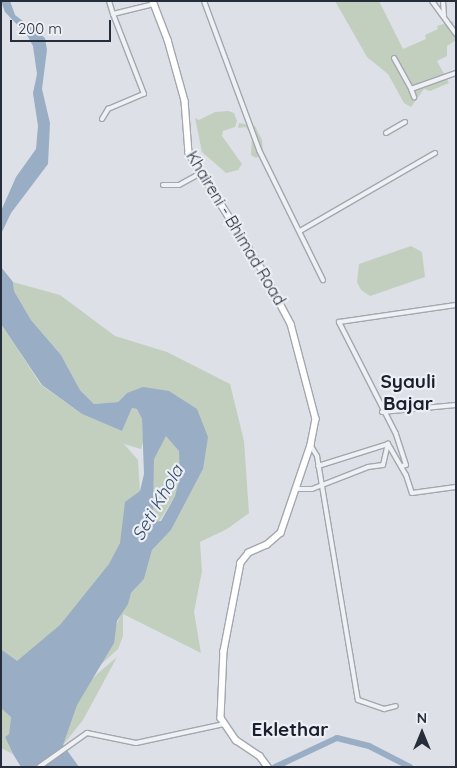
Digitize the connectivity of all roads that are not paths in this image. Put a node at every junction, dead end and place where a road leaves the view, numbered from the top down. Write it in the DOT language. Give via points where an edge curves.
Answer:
graph roads {
  1 [pos="109,1"];
  2 [pos="204,1"];
  3 [pos="432,1"];
  4 [pos="443,1"];
  5 [pos="153,3"];
  6 [pos="113,14"];
  7 [pos="444,16"];
  8 [pos="456,34"];
  9 [pos="394,58"];
  10 [pos="456,73"];
  11 [pos="411,89"];
  12 [pos="414,97"];
  13 [pos="102,119"];
  14 [pos="405,122"];
  15 [pos="386,133"];
  16 [pos="434,153"];
  17 [pos="201,173"];
  18 [pos="163,185"];
  19 [pos="300,231"];
  20 [pos="324,280"];
  21 [pos="456,305"];
  22 [pos="456,405"];
  23 [pos="382,412"];
  24 [pos="388,444"];
  25 [pos="311,445"];
  26 [pos="318,466"];
  27 [pos="402,466"];
  28 [pos="320,487"];
  29 [pos="456,487"];
  30 [pos="296,489"];
  31 [pos="396,706"];
  32 [pos="224,724"];
  33 [pos="266,764"];
  34 [pos="39,767"];
  1 -- 6 [label="street"];
  2 -- 19 [label="street" via="259,150"];
  3 -- 7 [label="street"];
  4 -- 7 [label="street"];
  5 -- 6 [label="street"];
  5 -- 17 [label="main road, Khaireni - Bhimad Road" via="168,40 184,101 187,148"];
  6 -- 13 [label="street" via="144,94 108,109"];
  7 -- 8 [label="street"];
  9 -- 11 [label="street"];
  10 -- 11 [label="street"];
  11 -- 12 [label="street"];
  14 -- 15 [label="street"];
  16 -- 19 [label="street"];
  17 -- 18 [label="street" via="179,185"];
  17 -- 25 [label="main road, Khaireni - Bhimad Road" via="263,271 291,324 316,419"];
  19 -- 20 [label="street"];
  21 -- 23 [label="street" via="339,322"];
  22 -- 23 [label="street"];
  23 -- 27 [label="street" via="396,434 406,465"];
  24 -- 26 [label="street"];
  24 -- 27 [label="street"];
  24 -- 28 [label="street" via="384,465 368,467"];
  25 -- 26 [label="street"];
  25 -- 30 [label="main road, Khaireni - Bhimad Road"];
  26 -- 28 [label="street"];
  27 -- 29 [label="street" via="412,494"];
  28 -- 30 [label="street"];
  28 -- 31 [label="street" via="358,700 384,709"];
  30 -- 32 [label="main road, Khaireni - Bhimad Road" via="281,533 267,545 249,553 241,563 222,666 219,706"];
  32 -- 33 [label="main road, Khaireni - Bhimad Road" via="236,740"];
  32 -- 34 [label="street" via="136,743 91,732 80,735"];
}
